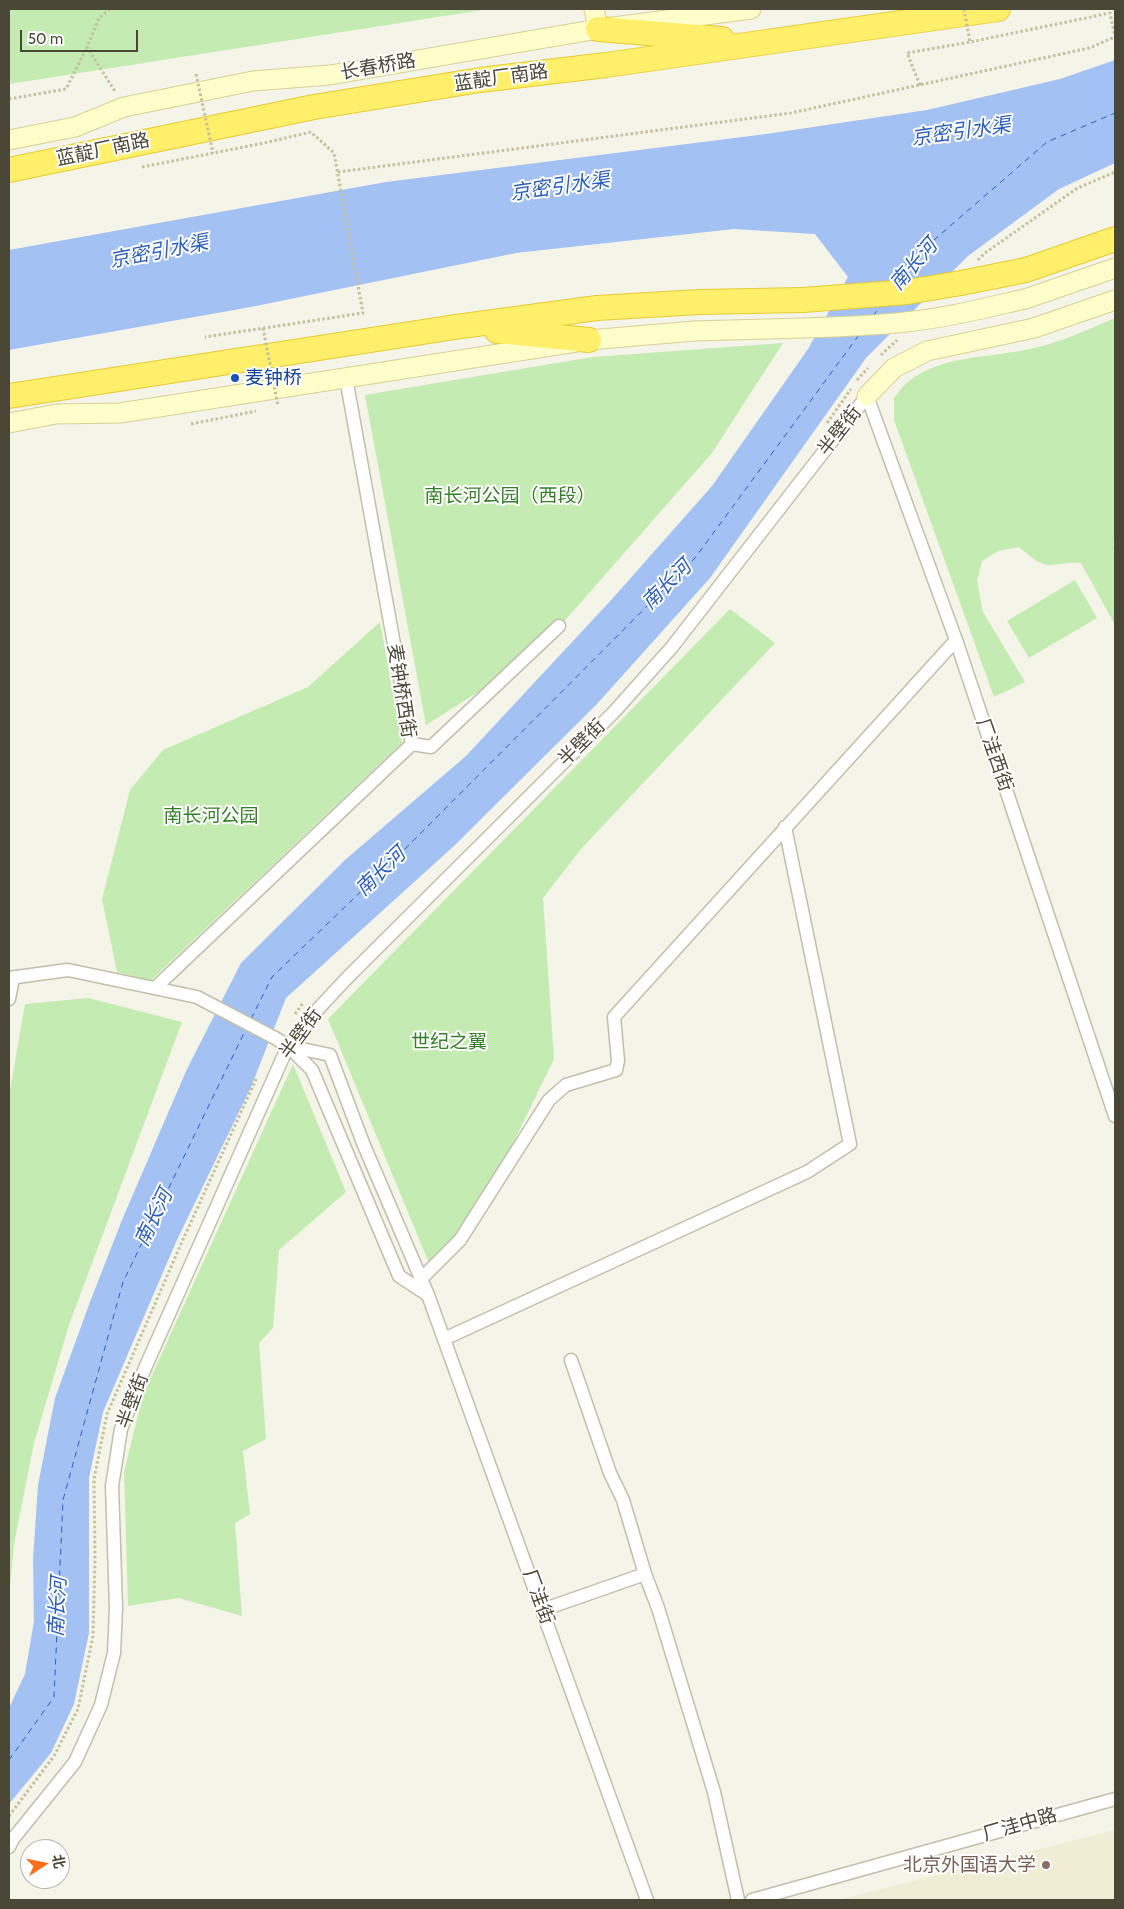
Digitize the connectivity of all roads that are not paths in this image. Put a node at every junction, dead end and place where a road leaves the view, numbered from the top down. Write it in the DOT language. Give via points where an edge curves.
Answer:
graph roads {
  1 [pos="751,9"];
  2 [pos="998,9"];
  3 [pos="969,10"];
  4 [pos="596,19"];
  5 [pos="766,43"];
  6 [pos="9,140"];
  7 [pos="9,170"];
  8 [pos="1115,240"];
  9 [pos="1115,268"];
  10 [pos="1115,300"];
  11 [pos="455,328"];
  12 [pos="589,340"];
  13 [pos="346,378"];
  14 [pos="9,396"];
  15 [pos="867,396"];
  16 [pos="9,423"];
  17 [pos="559,626"];
  18 [pos="956,640"];
  19 [pos="412,744"];
  20 [pos="785,827"];
  21 [pos="11,978"];
  22 [pos="155,988"];
  23 [pos="9,999"];
  24 [pos="288,1046"];
  25 [pos="1115,1116"];
  26 [pos="422,1279"];
  27 [pos="428,1295"];
  28 [pos="444,1339"];
  29 [pos="570,1360"];
  30 [pos="645,1574"];
  31 [pos="542,1610"];
  32 [pos="1115,1799"];
  33 [pos="9,1847"];
  34 [pos="647,1900"];
  35 [pos="738,1900"];
  36 [pos="752,1900"];
  1 -- 4 [label="street, 长春桥路"];
  2 -- 3 [label="highway, 蓝靛厂南路"];
  3 -- 5 [label="highway, 蓝靛厂南路"];
  4 -- 5 [label="highway"];
  4 -- 6 [label="street, 长春桥路" via="330,75 253,81 124,107 75,127"];
  5 -- 7 [label="highway, 蓝靛厂南路" via="480,80 314,107"];
  8 -- 11 [label="highway, bridge" via="1026,270 907,292 803,300 597,308"];
  9 -- 12 [label="street, bridge" via="1025,299 962,314 906,322 852,327 694,331"];
  10 -- 15 [label="street" via="1034,328 927,351 894,368"];
  11 -- 12 [label="highway"];
  11 -- 14 [label="highway"];
  12 -- 13 [label="street"];
  13 -- 16 [label="street" via="120,413 56,414"];
  13 -- 19 [label="street, 麦钟桥西街"];
  15 -- 18 [label="street, 厂洼西街"];
  15 -- 24 [label="street, 半壁街" via="672,646 614,712 347,978"];
  17 -- 19 [label="street" via="431,747"];
  18 -- 20 [label="street"];
  18 -- 25 [label="street, 厂洼西街"];
  19 -- 22 [label="street, 麦钟桥西街"];
  20 -- 26 [label="street" via="614,1017 616,1070 566,1085 549,1100 460,1240"];
  20 -- 28 [label="street" via="850,1144 807,1172"];
  21 -- 22 [label="street" via="68,970"];
  21 -- 23 [label="street"];
  22 -- 24 [label="street" via="198,998"];
  24 -- 26 [label="street, 厂洼街" via="330,1055 363,1143"];
  24 -- 27 [label="street" via="312,1070 399,1276"];
  24 -- 33 [label="street, 半壁街" via="121,1429 112,1486 116,1608 114,1652 101,1705 75,1762"];
  26 -- 27 [label="street, 厂洼街"];
  27 -- 28 [label="street, 厂洼街"];
  28 -- 31 [label="street, 厂洼街"];
  29 -- 30 [label="street" via="610,1473 623,1500"];
  30 -- 31 [label="street"];
  30 -- 35 [label="street" via="714,1792"];
  31 -- 34 [label="street, 厂洼街"];
  32 -- 36 [label="street, 厂洼中路"];
}
